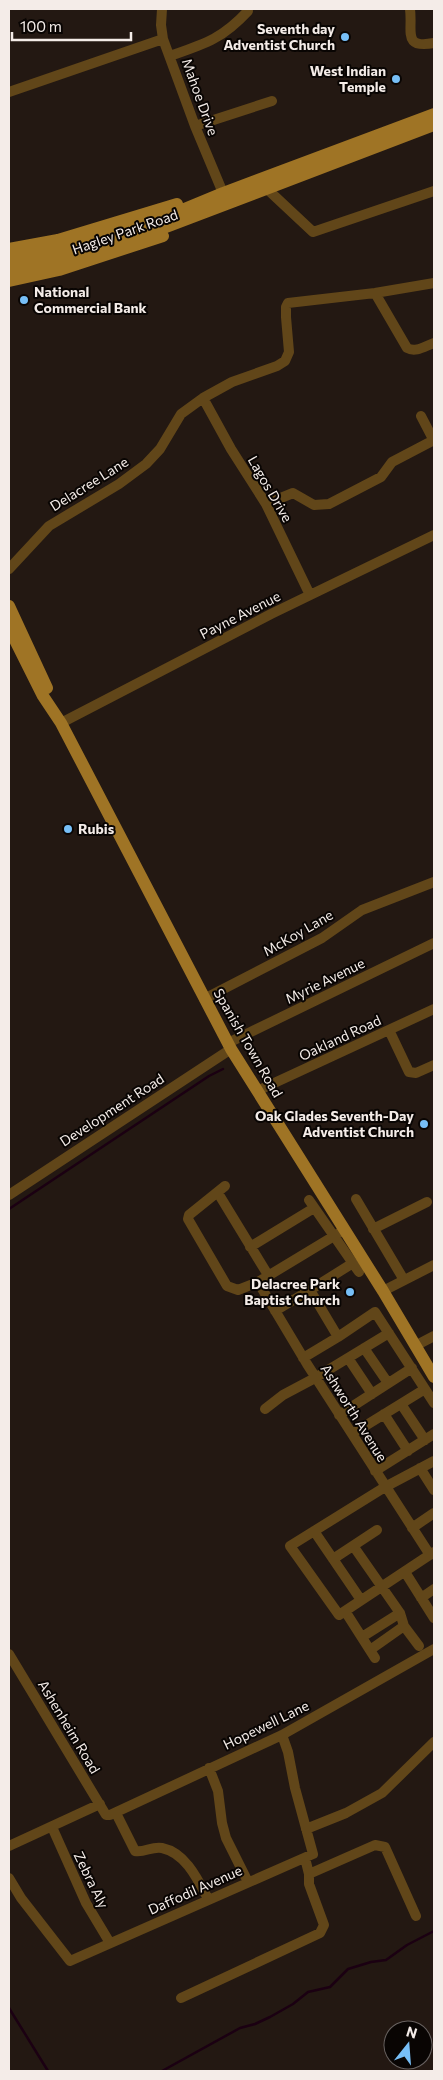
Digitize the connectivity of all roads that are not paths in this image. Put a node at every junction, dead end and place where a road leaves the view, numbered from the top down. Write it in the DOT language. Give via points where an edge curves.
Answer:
graph roads {
  1 [pos="162,9"];
  2 [pos="410,9"];
  3 [pos="248,11"];
  4 [pos="163,39"];
  5 [pos="434,43"];
  6 [pos="170,56"];
  7 [pos="9,92"];
  8 [pos="272,100"];
  9 [pos="434,114"];
  10 [pos="434,125"];
  11 [pos="195,126"];
  12 [pos="266,188"];
  13 [pos="434,192"];
  14 [pos="220,194"];
  15 [pos="246,196"];
  16 [pos="9,249"];
  17 [pos="9,259"];
  18 [pos="9,270"];
  19 [pos="9,281"];
  20 [pos="434,283"];
  21 [pos="375,293"];
  22 [pos="434,343"];
  23 [pos="203,398"];
  24 [pos="421,416"];
  25 [pos="434,441"];
  26 [pos="266,504"];
  27 [pos="434,534"];
  28 [pos="9,569"];
  29 [pos="310,595"];
  30 [pos="9,606"];
  31 [pos="9,628"];
  32 [pos="58,717"];
  33 [pos="434,882"];
  34 [pos="434,943"];
  35 [pos="204,999"];
  36 [pos="434,1009"];
  37 [pos="389,1030"];
  38 [pos="229,1046"];
  39 [pos="434,1065"];
  40 [pos="257,1091"];
  41 [pos="9,1195"];
  42 [pos="356,1199"];
  43 [pos="427,1202"];
  44 [pos="373,1229"];
  45 [pos="340,1234"];
  46 [pos="250,1247"];
  47 [pos="434,1265"];
  48 [pos="268,1275"];
  49 [pos="404,1280"];
  50 [pos="258,1282"];
  51 [pos="310,1290"];
  52 [pos="383,1291"];
  53 [pos="275,1311"];
  54 [pos="389,1333"];
  55 [pos="338,1336"];
  56 [pos="434,1336"];
  57 [pos="415,1346"];
  58 [pos="364,1348"];
  59 [pos="303,1358"];
  60 [pos="348,1358"];
  61 [pos="412,1368"];
  62 [pos="434,1377"];
  63 [pos="315,1378"];
  64 [pos="388,1384"];
  65 [pos="425,1389"];
  66 [pos="372,1394"];
  67 [pos="434,1403"];
  68 [pos="401,1404"];
  69 [pos="265,1409"];
  70 [pos="384,1414"];
  71 [pos="339,1415"];
  72 [pos="352,1434"];
  73 [pos="434,1434"];
  74 [pos="425,1440"];
  75 [pos="408,1451"];
  76 [pos="434,1462"];
  77 [pos="420,1468"];
  78 [pos="375,1471"];
  79 [pos="385,1487"];
  80 [pos="434,1490"];
  81 [pos="433,1518"];
  82 [pos="412,1528"];
  83 [pos="377,1530"];
  84 [pos="314,1531"];
  85 [pos="354,1547"];
  86 [pos="432,1554"];
  87 [pos="333,1559"];
  88 [pos="405,1572"];
  89 [pos="382,1586"];
  90 [pos="434,1589"];
  91 [pos="421,1598"];
  92 [pos="361,1600"];
  93 [pos="432,1611"];
  94 [pos="342,1613"];
  95 [pos="400,1613"];
  96 [pos="404,1626"];
  97 [pos="362,1637"];
  98 [pos="419,1646"];
  99 [pos="434,1649"];
  100 [pos="9,1654"];
  101 [pos="282,1735"];
  102 [pos="434,1742"];
  103 [pos="210,1768"];
  104 [pos="100,1804"];
  105 [pos="111,1814"];
  106 [pos="52,1827"];
  107 [pos="306,1829"];
  108 [pos="9,1846"];
  109 [pos="305,1858"];
  110 [pos="309,1874"];
  111 [pos="9,1878"];
  112 [pos="248,1882"];
  113 [pos="208,1900"];
  114 [pos="416,1916"];
  115 [pos="110,1943"];
  116 [pos="180,1998"];
  1 -- 4 [label="street, Mahoe Drive"];
  2 -- 5 [label="street" via="410,37 414,43 421,46"];
  3 -- 6 [label="street" via="233,27 207,44"];
  4 -- 6 [label="street, Mahoe Drive"];
  4 -- 7 [label="street"];
  6 -- 11 [label="street, Mahoe Drive"];
  8 -- 11 [label="street"];
  9 -- 14 [label="main road, Hagley Park Road"];
  10 -- 12 [label="main road, Hagley Park Road"];
  11 -- 14 [label="street, Mahoe Drive"];
  12 -- 13 [label="street" via="313,232"];
  12 -- 15 [label="main road, Hagley Park Road"];
  14 -- 16 [label="main road, Hagley Park Road" via="58,240"];
  14 -- 17 [label="main road, Hagley Park Road" via="144,224 66,248"];
  15 -- 18 [label="main road, Hagley Park Road" via="161,229 73,257"];
  15 -- 19 [label="main road, Hagley Park Road" via="206,219 146,243 59,270"];
  20 -- 21 [label="street, Delacree Lane"];
  21 -- 22 [label="street" via="407,348 417,350"];
  21 -- 23 [label="street, Delacree Lane" via="288,303 289,352 285,361 232,382"];
  23 -- 26 [label="street, Lagos Drive"];
  23 -- 28 [label="street, Delacree Lane" via="181,414 160,449 146,464 48,526"];
  24 -- 25 [label="street"];
  25 -- 26 [label="street" via="392,462 381,477 329,504 314,506 293,493"];
  26 -- 29 [label="street, Lagos Drive"];
  27 -- 29 [label="street, Payne Avenue"];
  29 -- 32 [label="street, Payne Avenue"];
  30 -- 32 [label="main road, Spanish Town Road"];
  31 -- 32 [label="main road, Spanish Town Road" via="43,696"];
  32 -- 35 [label="main road, Spanish Town Road"];
  33 -- 35 [label="street, McKoy Lane" via="362,910 322,938"];
  34 -- 38 [label="street, Myrie Avenue"];
  35 -- 38 [label="main road, Spanish Town Road"];
  36 -- 37 [label="street, Oakland Road"];
  37 -- 39 [label="street" via="409,1072 416,1073"];
  37 -- 40 [label="street, Oakland Road"];
  38 -- 40 [label="main road, Spanish Town Road"];
  38 -- 41 [label="street, Development Road"];
  40 -- 45 [label="main road, Spanish Town Road"];
  42 -- 44 [label="street"];
  43 -- 44 [label="street"];
  44 -- 49 [label="street"];
  45 -- 46 [label="street" via="312,1204"];
  45 -- 48 [label="street"];
  45 -- 51 [label="street" via="356,1268"];
  45 -- 52 [label="main road, Spanish Town Road"];
  46 -- 48 [label="street"];
  46 -- 50 [label="street" via="221,1190 189,1215 189,1223 227,1286 238,1290"];
  47 -- 49 [label="street"];
  48 -- 50 [label="street"];
  49 -- 52 [label="street"];
  50 -- 53 [label="street, Ashworth Avenue"];
  51 -- 53 [label="street"];
  51 -- 55 [label="street"];
  52 -- 57 [label="main road, Spanish Town Road"];
  53 -- 59 [label="street, Ashworth Avenue"];
  54 -- 55 [label="street" via="375,1312"];
  54 -- 58 [label="street"];
  54 -- 61 [label="street"];
  55 -- 59 [label="street"];
  56 -- 57 [label="street"];
  57 -- 62 [label="main road, Spanish Town Road"];
  58 -- 60 [label="street"];
  58 -- 64 [label="street"];
  59 -- 63 [label="street, Ashworth Avenue"];
  60 -- 63 [label="street"];
  60 -- 66 [label="street"];
  61 -- 64 [label="street"];
  61 -- 65 [label="street"];
  63 -- 69 [label="street"];
  63 -- 71 [label="street, Ashworth Avenue"];
  64 -- 66 [label="street"];
  65 -- 67 [label="street"];
  65 -- 68 [label="street"];
  66 -- 71 [label="street"];
  68 -- 70 [label="street"];
  68 -- 74 [label="street"];
  70 -- 72 [label="street"];
  70 -- 75 [label="street"];
  71 -- 72 [label="street, Ashworth Avenue"];
  72 -- 78 [label="street, Ashworth Avenue"];
  73 -- 74 [label="street"];
  74 -- 75 [label="street"];
  75 -- 78 [label="street"];
  76 -- 77 [label="street"];
  77 -- 79 [label="street"];
  77 -- 80 [label="street"];
  78 -- 79 [label="street, Ashworth Avenue"];
  79 -- 82 [label="street, Ashworth Avenue"];
  79 -- 84 [label="street"];
  81 -- 82 [label="street"];
  82 -- 86 [label="street, Ashworth Avenue"];
  83 -- 85 [label="street"];
  84 -- 87 [label="street"];
  84 -- 94 [label="street" via="290,1546"];
  85 -- 87 [label="street"];
  85 -- 89 [label="street"];
  86 -- 88 [label="street"];
  87 -- 92 [label="street"];
  88 -- 89 [label="street"];
  88 -- 91 [label="street"];
  89 -- 92 [label="street"];
  89 -- 95 [label="street"];
  90 -- 91 [label="street"];
  91 -- 93 [label="street"];
  92 -- 94 [label="street"];
  94 -- 97 [label="street"];
  95 -- 96 [label="street"];
  95 -- 97 [label="street"];
  96 -- 97 [label="street" via="372,1654"];
  96 -- 98 [label="street"];
  99 -- 101 [label="street, Hopewell Lane"];
  100 -- 104 [label="street, Ashenheim Road"];
  101 -- 103 [label="street, Hopewell Lane"];
  101 -- 107 [label="street"];
  102 -- 107 [label="street" via="382,1793 346,1813"];
  103 -- 105 [label="street, Hopewell Lane"];
  103 -- 112 [label="street" via="218,1791 226,1838"];
  104 -- 105 [label="street, Ashenheim Road"];
  104 -- 106 [label="street"];
  105 -- 113 [label="street, Ashenheim Road" via="135,1852 162,1848 170,1852 190,1868"];
  106 -- 108 [label="street"];
  106 -- 115 [label="street, Zebra Aly" via="86,1903"];
  107 -- 109 [label="street" via="313,1854"];
  109 -- 110 [label="street"];
  109 -- 112 [label="street, Daffodil Avenue"];
  110 -- 114 [label="street" via="375,1846 385,1847"];
  110 -- 116 [label="street" via="309,1884 324,1925 320,1933"];
  111 -- 115 [label="street, Daffodil Avenue" via="70,1961"];
  112 -- 113 [label="street, Daffodil Avenue"];
  113 -- 115 [label="street, Daffodil Avenue"];
}
